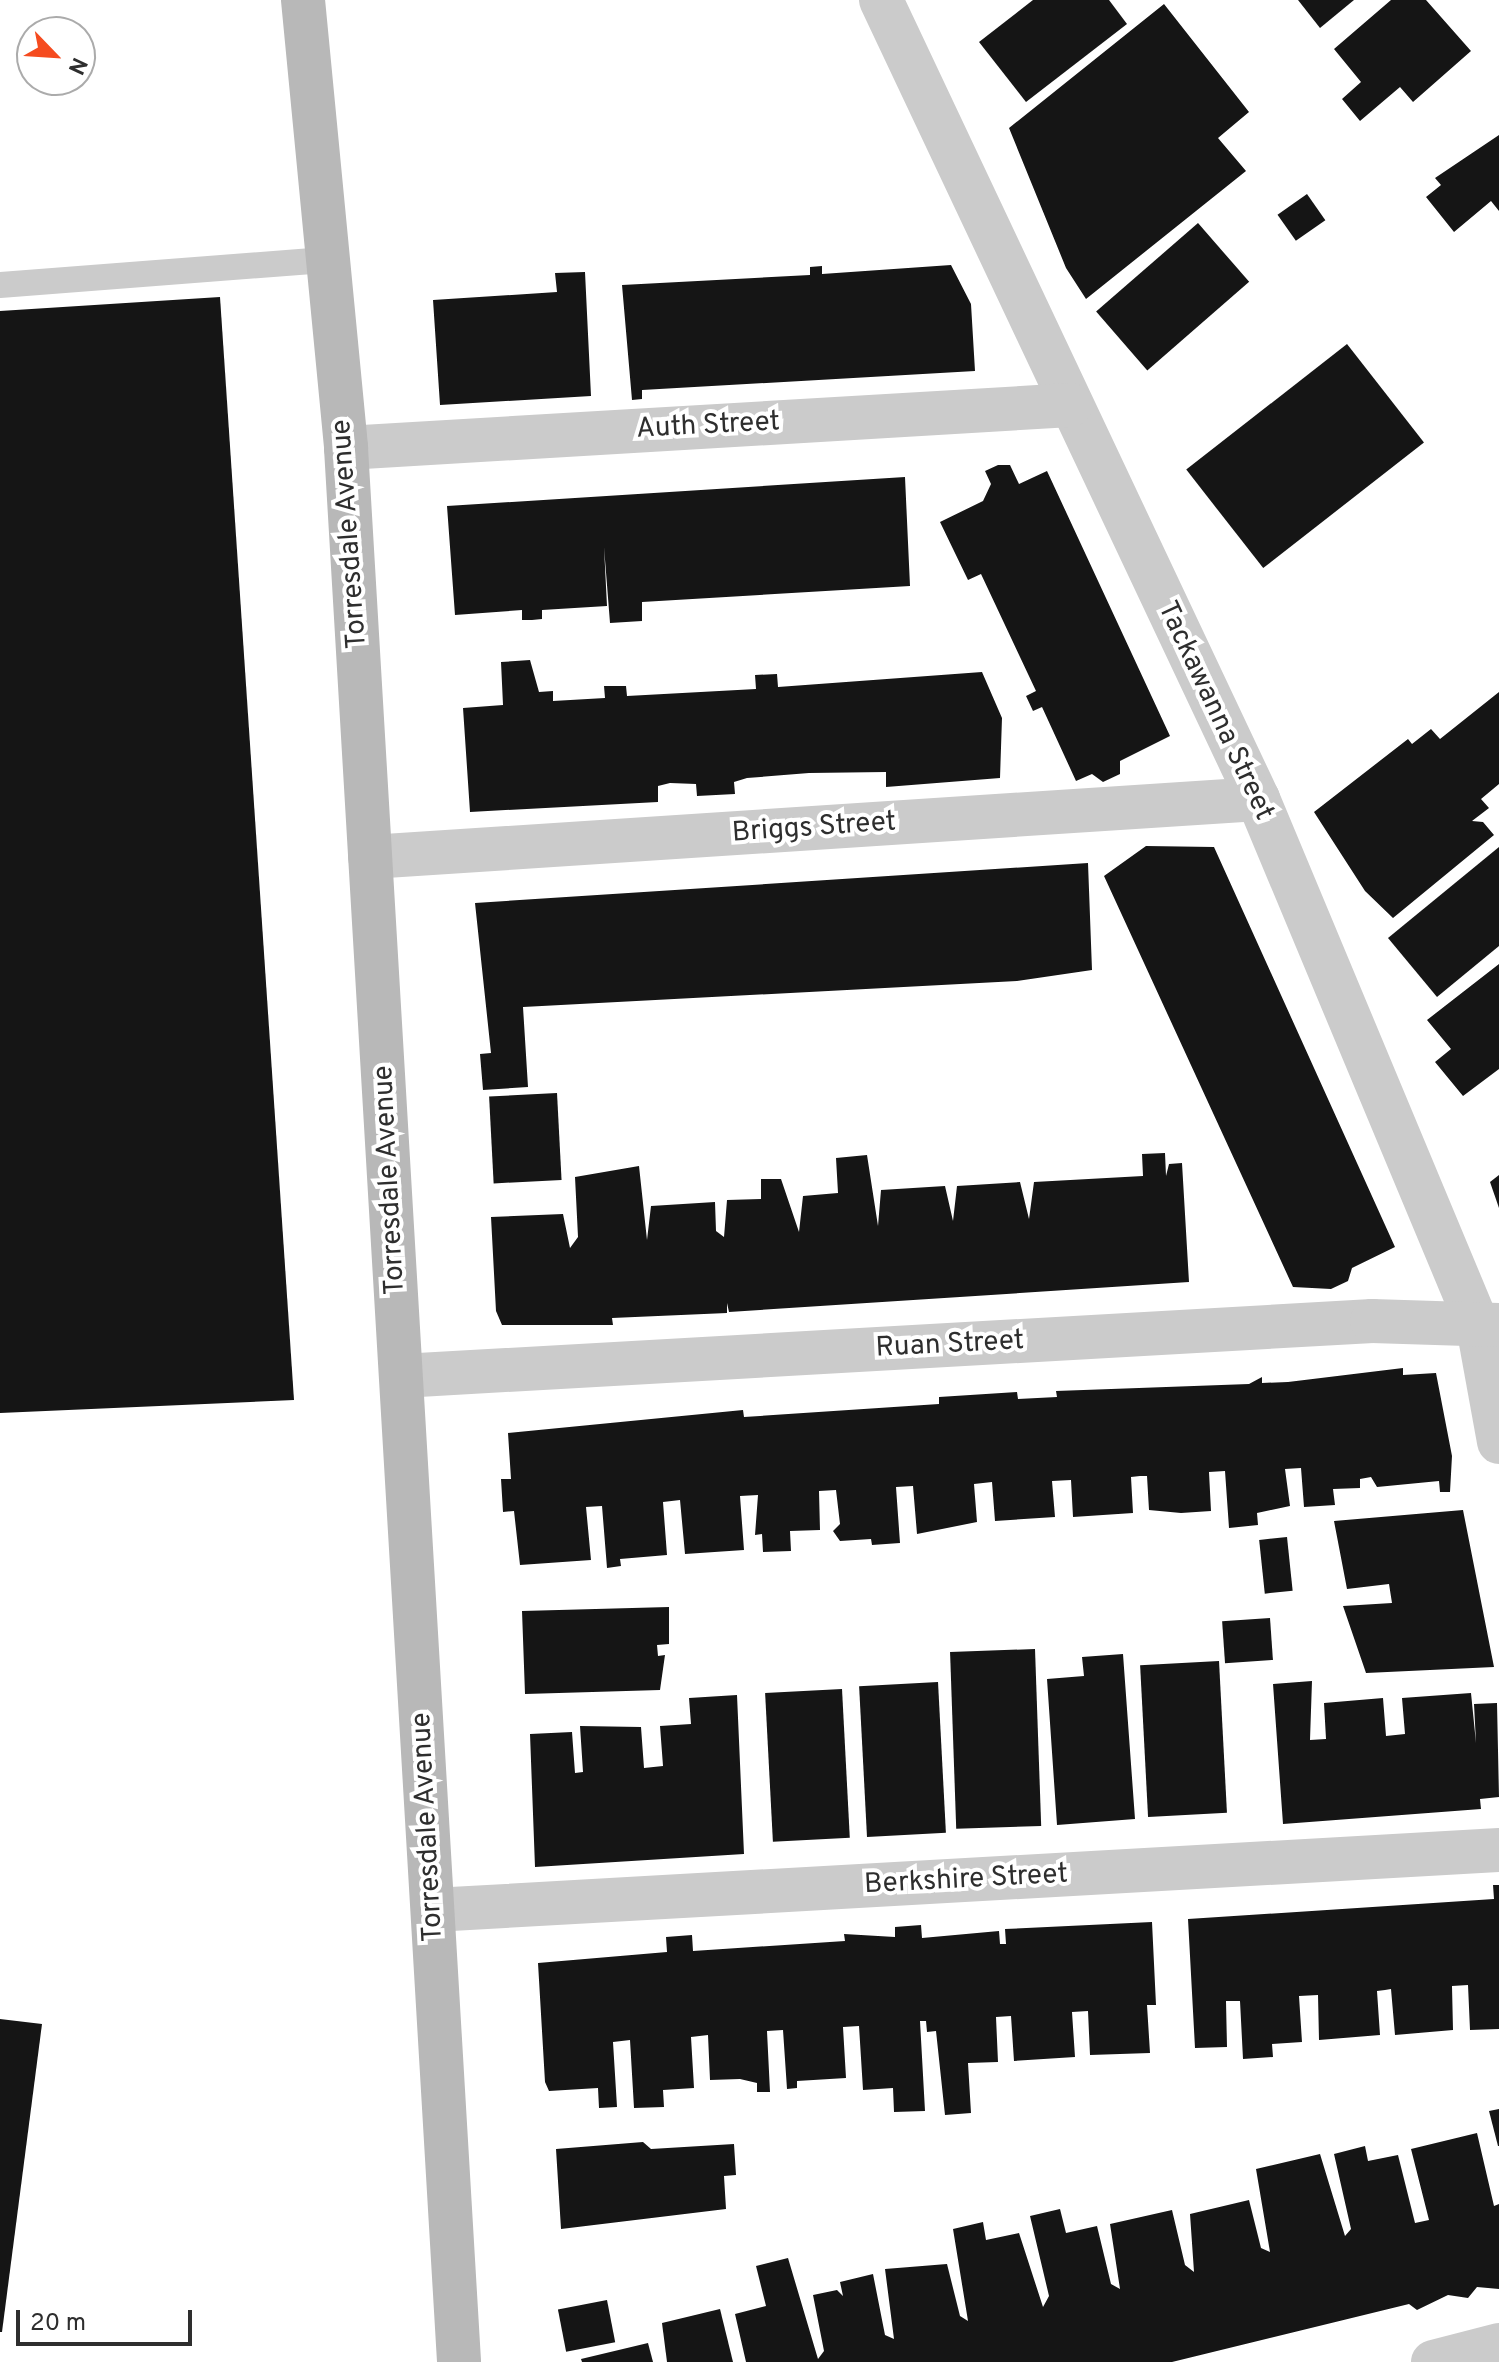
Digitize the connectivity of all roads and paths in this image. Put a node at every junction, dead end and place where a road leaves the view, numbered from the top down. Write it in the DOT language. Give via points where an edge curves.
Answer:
graph roads {
  1 [pos="303,0"];
  2 [pos="881,0"];
  3 [pos="328,260"];
  4 [pos="0,285"];
  5 [pos="1071,405"];
  6 [pos="346,448"];
  7 [pos="1258,799"];
  8 [pos="370,857"];
  9 [pos="1488,1326"];
  10 [pos="401,1376"];
  11 [pos="1499,1442"];
  12 [pos="1499,1850"];
  13 [pos="433,1910"];
  14 [pos="1499,2345"];
  15 [pos="459,2362"];
  16 [pos="1433,2362"];
  1 -- 3 [label="main road, Torresdale Avenue"];
  2 -- 5 [label="street, Tackawanna Street"];
  3 -- 4 [label="lane"];
  3 -- 6 [label="main road, Torresdale Avenue"];
  5 -- 6 [label="street, Auth Street"];
  5 -- 7 [label="street, Tackawanna Street"];
  6 -- 8 [label="main road, Torresdale Avenue"];
  7 -- 8 [label="street, Briggs Street"];
  7 -- 9 [label="street, Tackawanna Street"];
  8 -- 10 [label="main road, Torresdale Avenue"];
  9 -- 10 [label="street, Ruan Street" via="1372,1321"];
  9 -- 11 [label="street, Tackawanna Street"];
  10 -- 13 [label="main road, Torresdale Avenue"];
  12 -- 13 [label="street, Berkshire Street"];
  13 -- 15 [label="main road, Torresdale Avenue"];
  14 -- 16 [label="street"];
}
